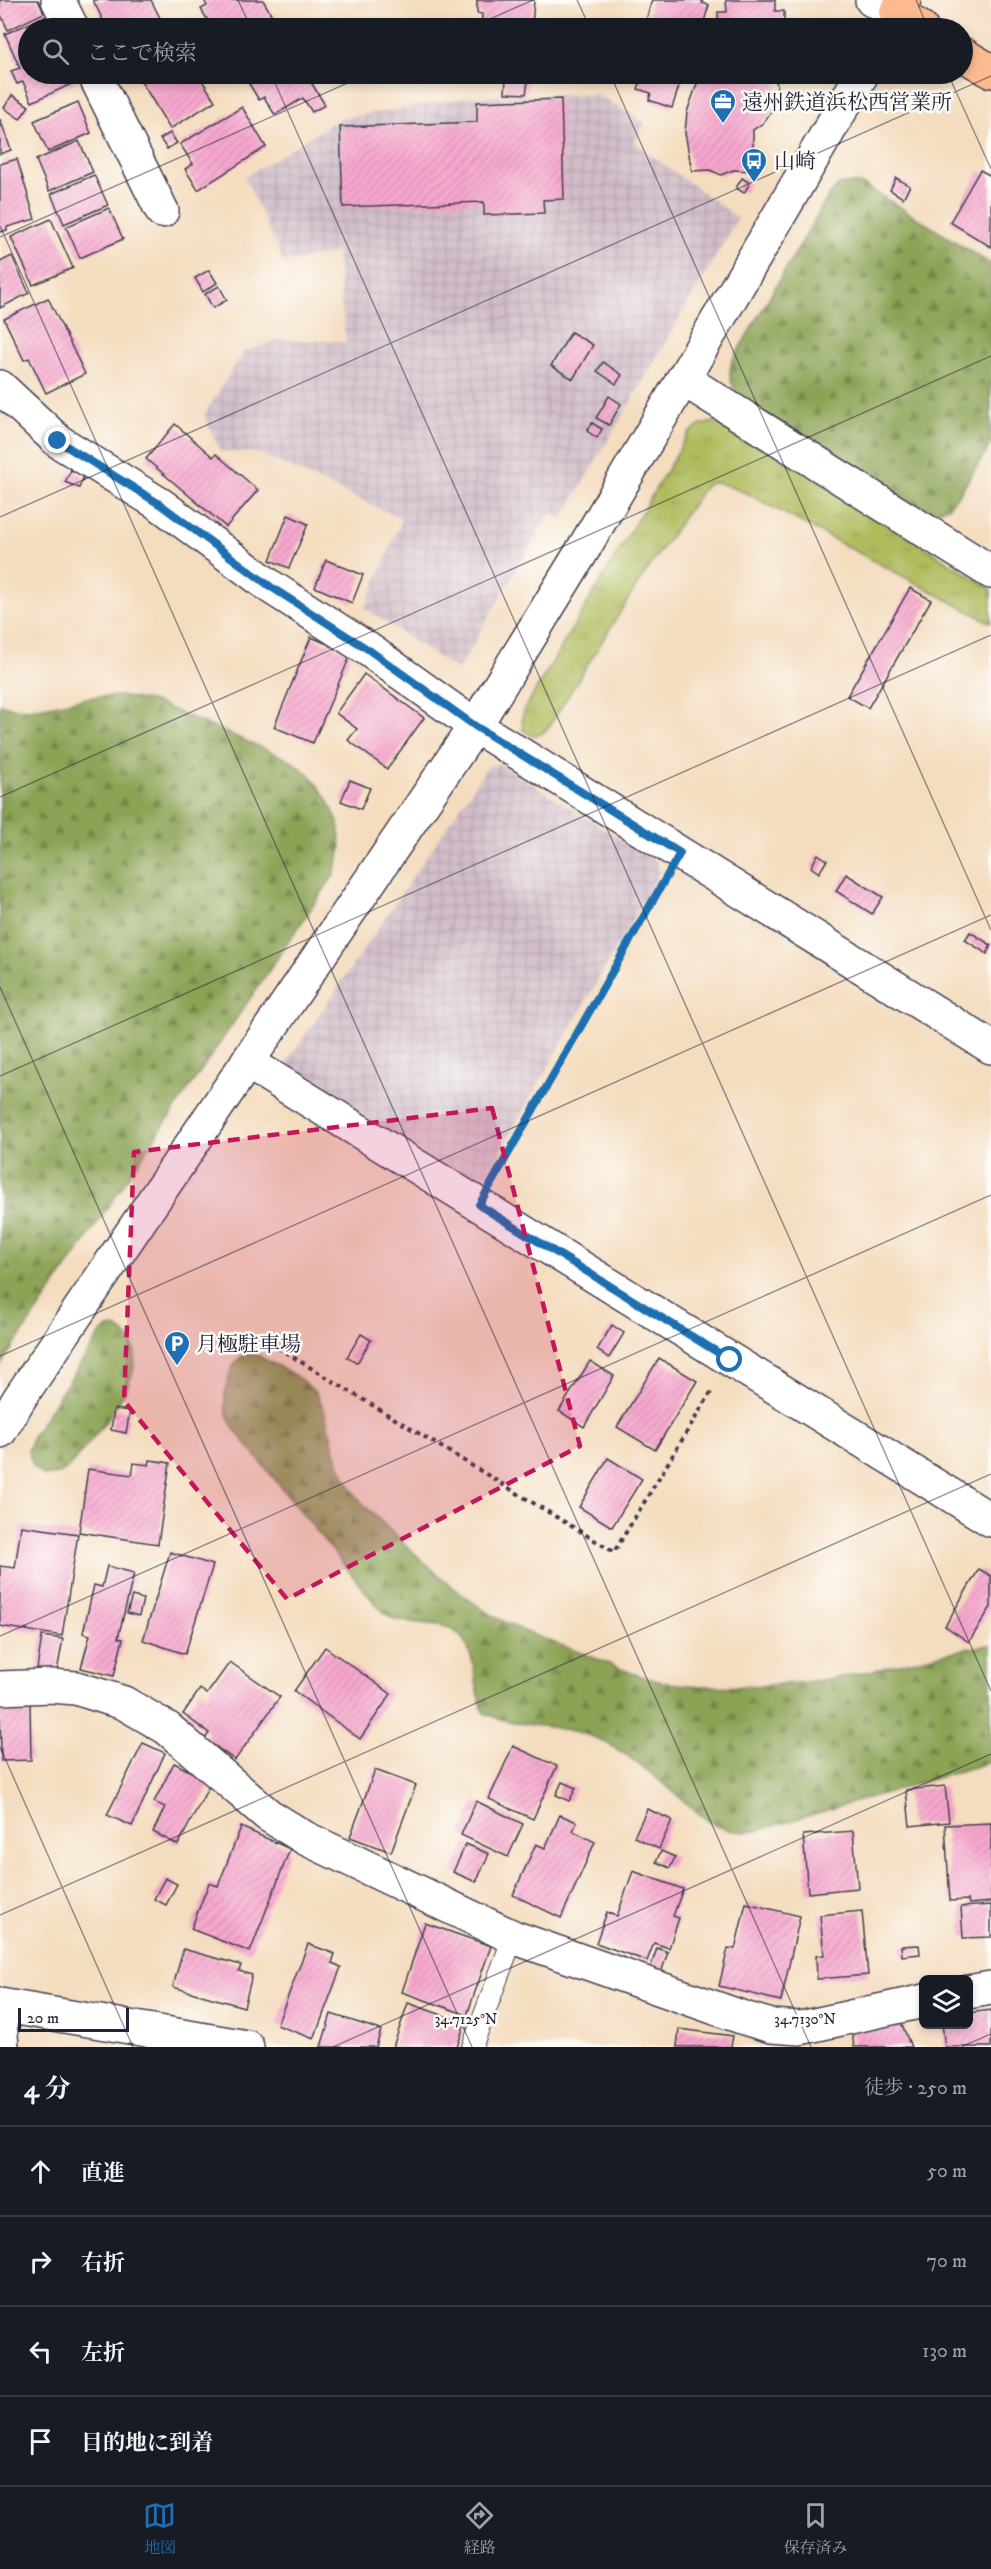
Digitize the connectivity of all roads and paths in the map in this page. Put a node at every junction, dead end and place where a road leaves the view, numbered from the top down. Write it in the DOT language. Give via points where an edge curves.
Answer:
graph roads {
  1 [pos="58,0"];
  2 [pos="67,18"];
  3 [pos="973,60"];
  4 [pos="991,71"];
  5 [pos="99,84"];
  6 [pos="856,84"];
  7 [pos="162,211"];
  8 [pos="682,379"];
  9 [pos="0,387"];
  10 [pos="991,572"];
  11 [pos="475,726"];
  12 [pos="680,853"];
  13 [pos="991,1047"];
  14 [pos="247,1062"];
  15 [pos="479,1205"];
  16 [pos="270,1343"];
  17 [pos="730,1360"];
  18 [pos="0,1431"];
  19 [pos="991,1520"];
  20 [pos="0,1688"];
  21 [pos="513,1937"];
  22 [pos="991,1988"];
  23 [pos="973,1991"];
  24 [pos="919,2002"];
  25 [pos="0,2006"];
  26 [pos="0,2023"];
  27 [pos="760,2035"];
  28 [pos="2,2047"];
  29 [pos="248,2047"];
  30 [pos="472,2047"];
  1 -- 2 [label="street"];
  3 -- 4 [label="main road"];
  5 -- 7 [label="street"];
  6 -- 8 [label="street"];
  8 -- 10 [label="street"];
  8 -- 11 [label="street"];
  9 -- 11 [label="street" via="58,441 161,505 271,587 378,656"];
  11 -- 12 [label="street"];
  11 -- 14 [label="street"];
  12 -- 13 [label="street"];
  12 -- 15 [label="path"];
  14 -- 15 [label="street"];
  14 -- 18 [label="street"];
  15 -- 17 [label="street"];
  16 -- 17 [label="path" via="614,1552"];
  17 -- 19 [label="street"];
  20 -- 21 [label="street" via="76,1688 124,1703 167,1728 268,1815 305,1838"];
  21 -- 27 [label="street"];
  21 -- 30 [label="lane"];
  22 -- 23 [label="street"];
  24 -- 27 [label="street" via="800,2028 771,2026"];
  25 -- 29 [label="street"];
  26 -- 28 [label="street"];
}
